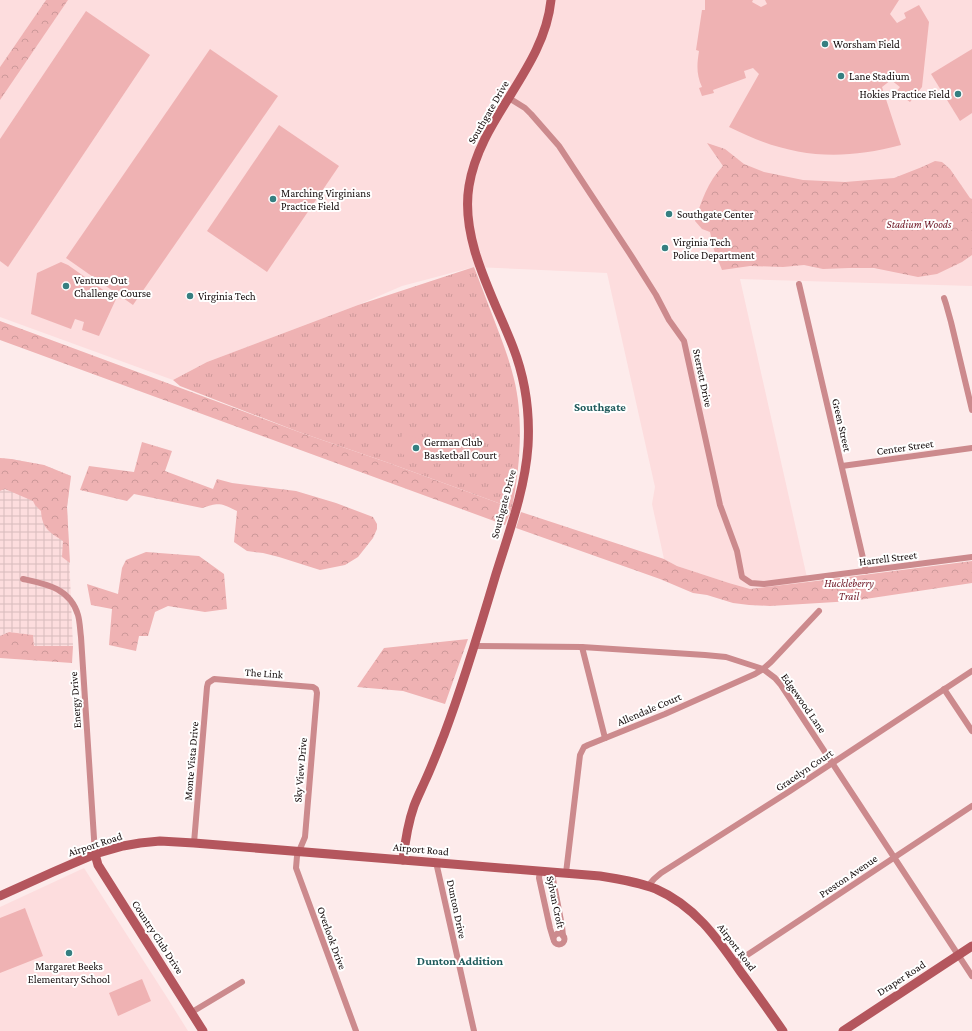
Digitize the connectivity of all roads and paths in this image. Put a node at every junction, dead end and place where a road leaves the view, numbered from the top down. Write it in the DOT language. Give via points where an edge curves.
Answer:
graph roads {
  1 [pos="552,0"];
  2 [pos="509,98"];
  3 [pos="799,284"];
  4 [pos="944,298"];
  5 [pos="972,410"];
  6 [pos="972,448"];
  7 [pos="842,466"];
  8 [pos="972,557"];
  9 [pos="866,571"];
  10 [pos="807,578"];
  11 [pos="23,579"];
  12 [pos="819,611"];
  13 [pos="474,646"];
  14 [pos="582,647"];
  15 [pos="763,669"];
  16 [pos="972,670"];
  17 [pos="210,681"];
  18 [pos="316,689"];
  19 [pos="944,689"];
  20 [pos="972,731"];
  21 [pos="604,738"];
  22 [pos="833,763"];
  23 [pos="972,806"];
  24 [pos="194,843"];
  25 [pos="299,851"];
  26 [pos="95,854"];
  27 [pos="894,857"];
  28 [pos="403,860"];
  29 [pos="436,862"];
  30 [pos="540,871"];
  31 [pos="553,872"];
  32 [pos="566,873"];
  33 [pos="648,886"];
  34 [pos="0,896"];
  35 [pos="972,946"];
  36 [pos="958,955"];
  37 [pos="735,963"];
  38 [pos="972,976"];
  39 [pos="242,982"];
  40 [pos="192,1012"];
  41 [pos="203,1031"];
  42 [pos="356,1031"];
  43 [pos="474,1031"];
  44 [pos="783,1031"];
  45 [pos="843,1031"];
  1 -- 2 [label="street, Southgate Drive" via="540,44"];
  2 -- 10 [label="street, Sterrett Drive" via="525,108 558,146 684,341 720,505 737,551 742,577 751,583 764,584"];
  2 -- 13 [label="street, Southgate Drive" via="481,146 473,167 467,202 471,237 479,263 520,368 526,399 528,445 520,497"];
  3 -- 7 [label="street, Green Street"];
  4 -- 5 [label="street"];
  6 -- 7 [label="street, Center Street"];
  7 -- 9 [label="street, Green Street"];
  8 -- 9 [label="street, Harrell Street"];
  9 -- 10 [label="street, Harrell Street"];
  11 -- 26 [label="street, Energy Drive" via="52,586 62,592 78,614"];
  12 -- 15 [label="street, Allendale Court"];
  13 -- 14 [label="street, Edgewood Lane"];
  13 -- 28 [label="street, Southgate Drive" via="440,746 411,814"];
  14 -- 15 [label="street, Edgewood Lane" via="705,655 726,658"];
  14 -- 21 [label="street"];
  15 -- 21 [label="street, Allendale Court" via="665,714"];
  15 -- 22 [label="street, Edgewood Lane" via="781,685"];
  16 -- 19 [label="street, Gracelyn Court"];
  17 -- 18 [label="street, The Link" via="214,679"];
  17 -- 24 [label="street, Monte Vista Drive" via="207,687"];
  18 -- 25 [label="street, Sky View Drive" via="305,838"];
  19 -- 20 [label="street"];
  19 -- 22 [label="street, Gracelyn Court"];
  21 -- 32 [label="street, Allendale Court" via="588,744 580,755"];
  22 -- 27 [label="street, Edgewood Lane"];
  22 -- 33 [label="street, Gracelyn Court" via="661,873"];
  23 -- 27 [label="street, Preston Avenue"];
  24 -- 25 [label="street, Airport Road"];
  24 -- 26 [label="street, Airport Road" via="140,843"];
  25 -- 28 [label="street, Airport Road"];
  25 -- 42 [label="street, Overlook Drive" via="296,868"];
  26 -- 34 [label="street, Airport Road"];
  26 -- 40 [label="street, Country Club Drive" via="98,865"];
  27 -- 36 [label="street, Edgewood Lane"];
  27 -- 37 [label="street, Preston Avenue"];
  28 -- 29 [label="street, Airport Road"];
  29 -- 30 [label="street, Airport Road"];
  29 -- 43 [label="street, Dunton Drive"];
  30 -- 31 [label="street, Airport Road"];
  30 -- 31 [label="street, Sylvan Croft" via="550,928 554,942 560,944 564,940"];
  31 -- 32 [label="street, Airport Road"];
  32 -- 33 [label="street, Airport Road" via="621,879"];
  33 -- 37 [label="street, Airport Road" via="672,898 696,916"];
  35 -- 36 [label="street, Draper Road"];
  36 -- 38 [label="street, Edgewood Lane"];
  36 -- 45 [label="street, Draper Road"];
  37 -- 44 [label="street, Airport Road"];
  39 -- 40 [label="street"];
  40 -- 41 [label="street, Country Club Drive"];
}
